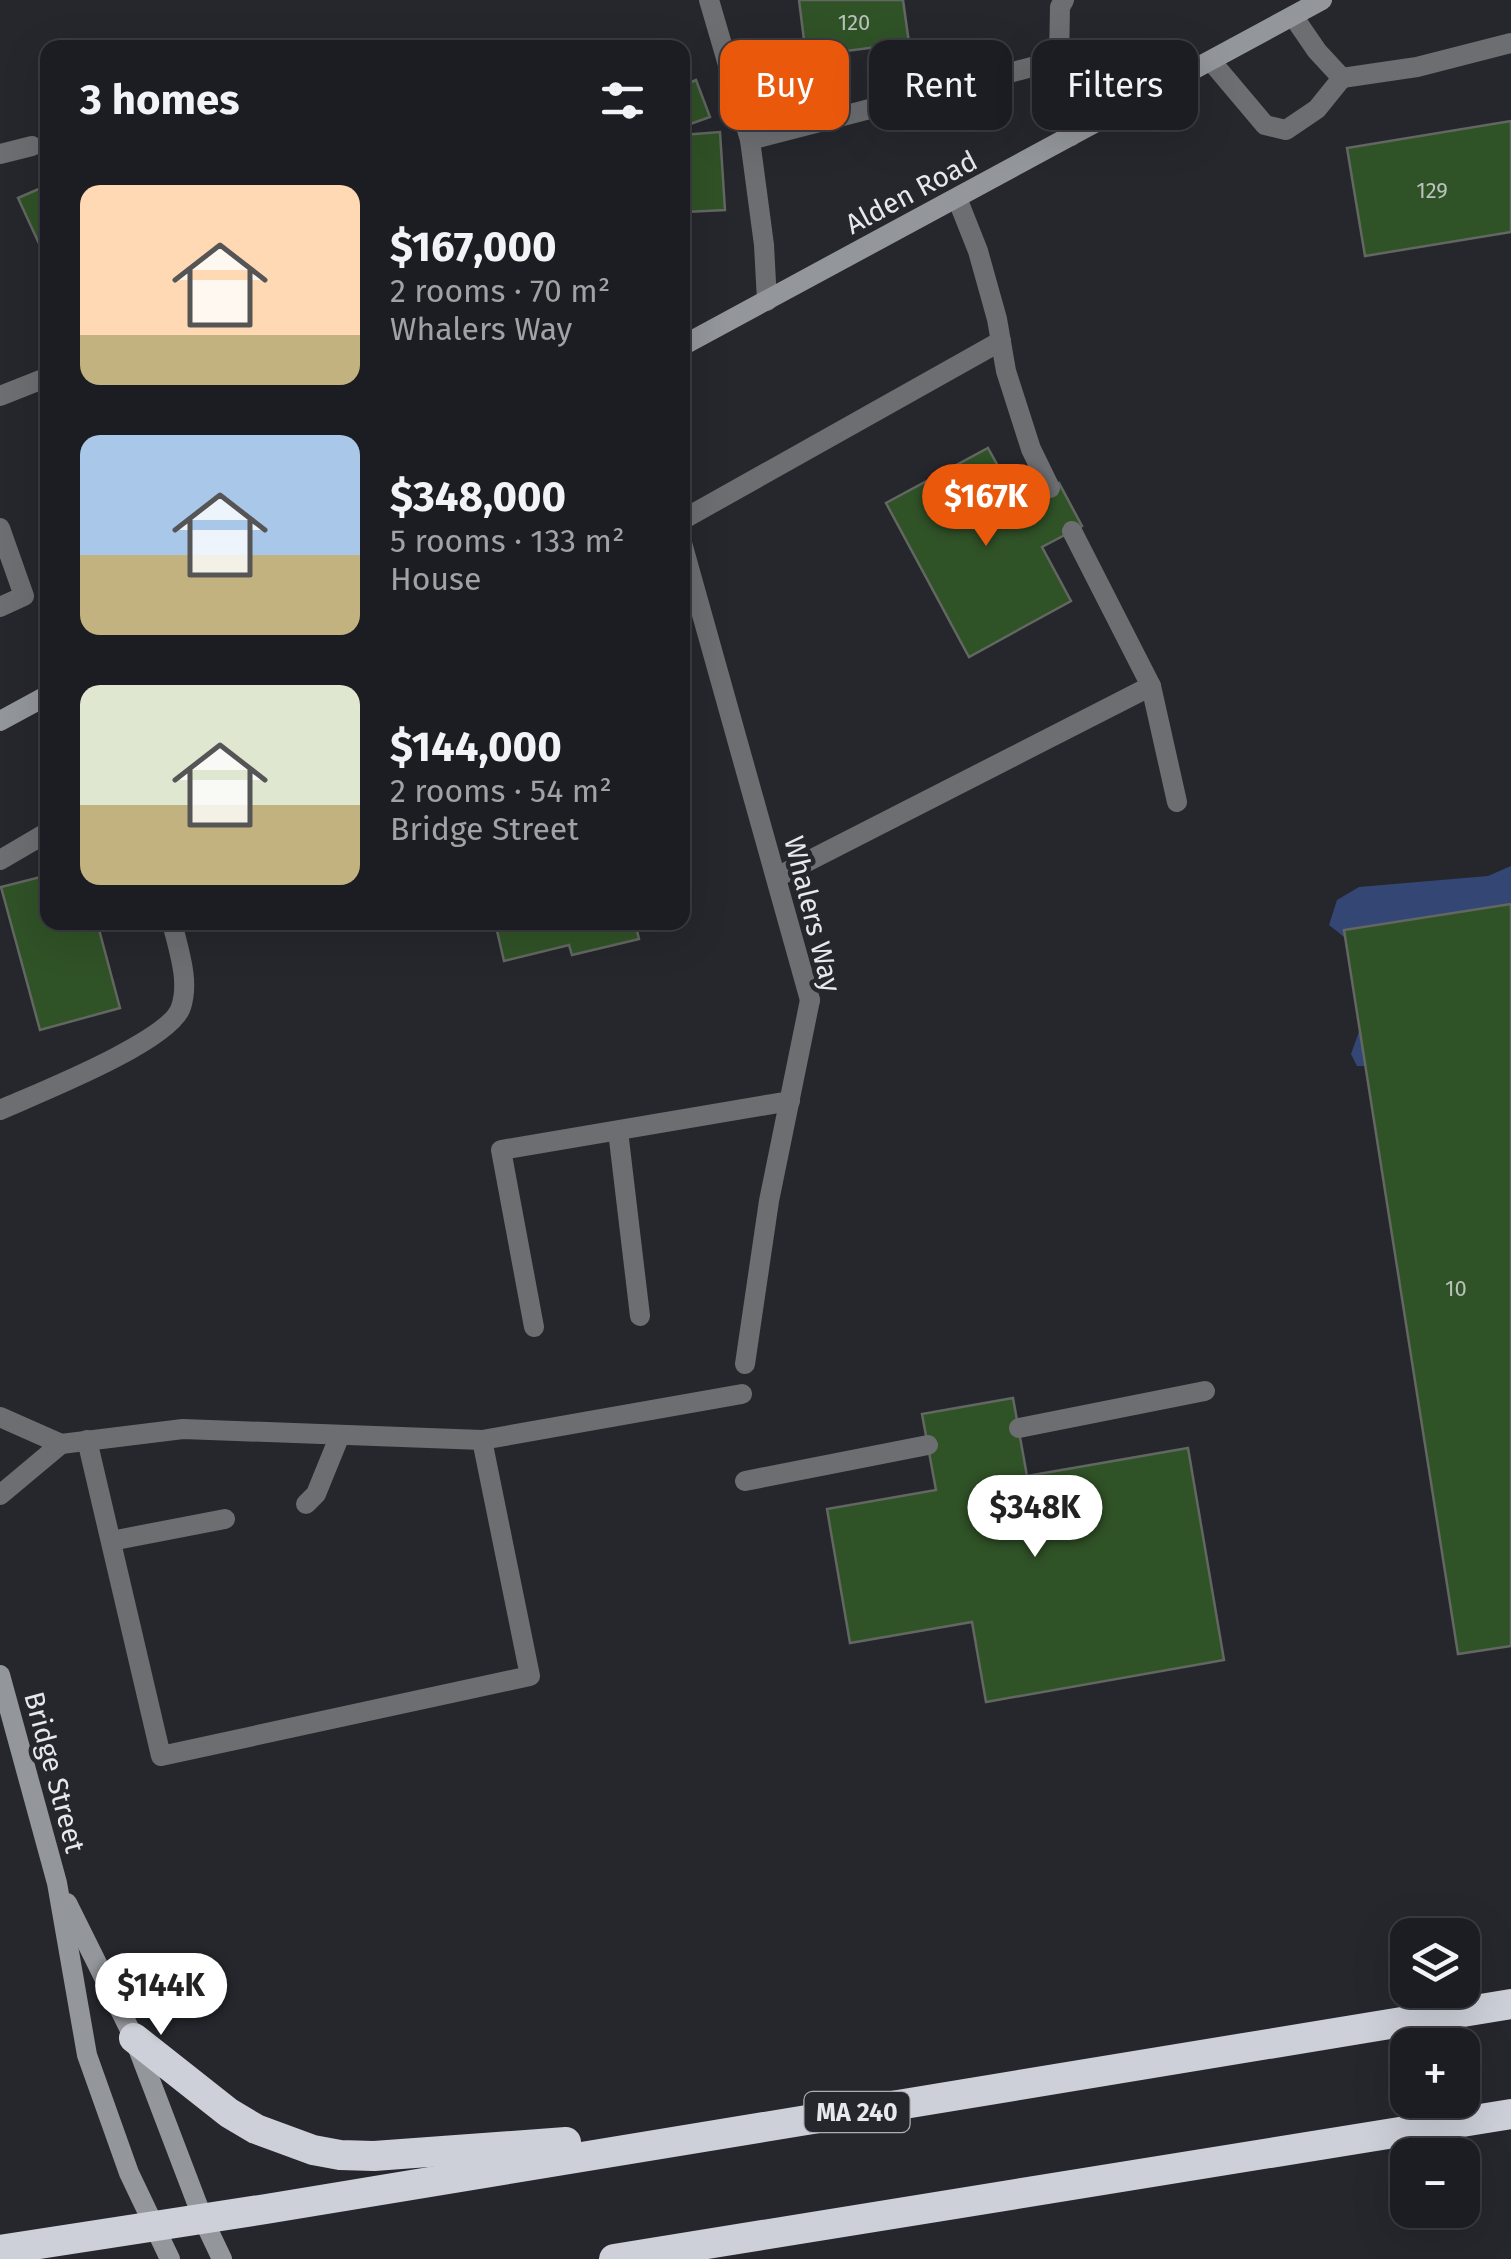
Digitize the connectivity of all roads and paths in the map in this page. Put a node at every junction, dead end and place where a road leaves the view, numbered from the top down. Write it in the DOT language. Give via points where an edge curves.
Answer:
graph roads {
  1 [pos="709,0"];
  2 [pos="1064,0"];
  3 [pos="1322,0"];
  4 [pos="1293,16"];
  5 [pos="1059,40"];
  6 [pos="1511,43"];
  7 [pos="1212,60"];
  8 [pos="1032,67"];
  9 [pos="1342,78"];
  10 [pos="1070,130"];
  11 [pos="1071,136"];
  12 [pos="750,140"];
  13 [pos="32,146"];
  14 [pos="0,154"];
  15 [pos="957,198"];
  16 [pos="767,301"];
  17 [pos="1001,341"];
  18 [pos="690,342"];
  19 [pos="40,380"];
  20 [pos="0,396"];
  21 [pos="1050,488"];
  22 [pos="690,516"];
  23 [pos="0,528"];
  24 [pos="1072,531"];
  25 [pos="690,571"];
  26 [pos="0,607"];
  27 [pos="1150,686"];
  28 [pos="40,699"];
  29 [pos="0,721"];
  30 [pos="1178,802"];
  31 [pos="40,837"];
  32 [pos="0,860"];
  33 [pos="777,877"];
  34 [pos="174,930"];
  35 [pos="790,1101"];
  36 [pos="0,1110"];
  37 [pos="618,1130"];
  38 [pos="640,1316"];
  39 [pos="534,1327"];
  40 [pos="745,1364"];
  41 [pos="1205,1391"];
  42 [pos="742,1394"];
  43 [pos="0,1418"];
  44 [pos="1019,1428"];
  45 [pos="340,1435"];
  46 [pos="87,1440"];
  47 [pos="482,1440"];
  48 [pos="62,1444"];
  49 [pos="928,1445"];
  50 [pos="745,1481"];
  51 [pos="0,1495"];
  52 [pos="306,1504"];
  53 [pos="225,1519"];
  54 [pos="110,1541"];
  55 [pos="0,1675"];
  56 [pos="57,1883"];
  57 [pos="1511,2004"];
  58 [pos="134,2038"];
  59 [pos="1511,2114"];
  60 [pos="758,2128"];
  61 [pos="203,2220"];
  62 [pos="154,2227"];
  63 [pos="752,2237"];
  64 [pos="0,2250"];
  65 [pos="170,2259"];
  66 [pos="222,2259"];
  67 [pos="614,2259"];
  68 [pos="699,2259"];
  1 -- 12 [label="street"];
  2 -- 5 [label="street"];
  3 -- 4 [label="street, Alden Road"];
  4 -- 7 [label="street, Alden Road"];
  4 -- 9 [label="street"];
  6 -- 9 [label="street" via="1418,68"];
  7 -- 9 [label="street" via="1264,125 1286,130 1317,109"];
  7 -- 11 [label="street, Alden Road"];
  8 -- 12 [label="street"];
  10 -- 11 [label="street"];
  11 -- 15 [label="street, Alden Road"];
  12 -- 16 [label="street"];
  13 -- 14 [label="street"];
  15 -- 16 [label="street, Alden Road"];
  15 -- 17 [label="street"];
  16 -- 18 [label="street, Alden Road"];
  17 -- 21 [label="street" via="1031,449"];
  17 -- 22 [label="street"];
  19 -- 20 [label="street"];
  23 -- 26 [label="street" via="24,596"];
  24 -- 27 [label="street"];
  25 -- 33 [label="street, Whalers Way"];
  27 -- 30 [label="street"];
  27 -- 33 [label="street"];
  28 -- 29 [label="street"];
  31 -- 32 [label="street"];
  33 -- 35 [label="street, Whalers Way" via="810,1000"];
  34 -- 36 [label="street" via="184,978 175,1020 133,1048"];
  35 -- 37 [label="street"];
  35 -- 40 [label="street, Whalers Way"];
  37 -- 38 [label="street"];
  37 -- 39 [label="street" via="501,1150"];
  41 -- 44 [label="street"];
  42 -- 47 [label="street"];
  43 -- 48 [label="street"];
  45 -- 46 [label="street" via="183,1429"];
  45 -- 47 [label="street"];
  45 -- 52 [label="street"];
  46 -- 48 [label="street"];
  46 -- 54 [label="street"];
  47 -- 54 [label="street" via="530,1676 161,1756"];
  48 -- 51 [label="street"];
  49 -- 50 [label="street"];
  53 -- 54 [label="street"];
  55 -- 56 [label="street, Bridge Street"];
  56 -- 58 [label="street, Bridge Street"];
  56 -- 62 [label="street, Bridge Street" via="87,2056"];
  57 -- 60 [label="highway, MA 240"];
  58 -- 60 [label="highway" via="205,2097 256,2128 340,2156"];
  58 -- 61 [label="street, Bridge Street"];
  59 -- 63 [label="highway"];
  60 -- 61 [label="highway, MA 240"];
  61 -- 62 [label="highway, MA 240"];
  61 -- 66 [label="street, Bridge Street"];
  62 -- 64 [label="highway, MA 240"];
  62 -- 65 [label="street, Bridge Street"];
  63 -- 67 [label="highway"];
  63 -- 68 [label="highway"];
}
